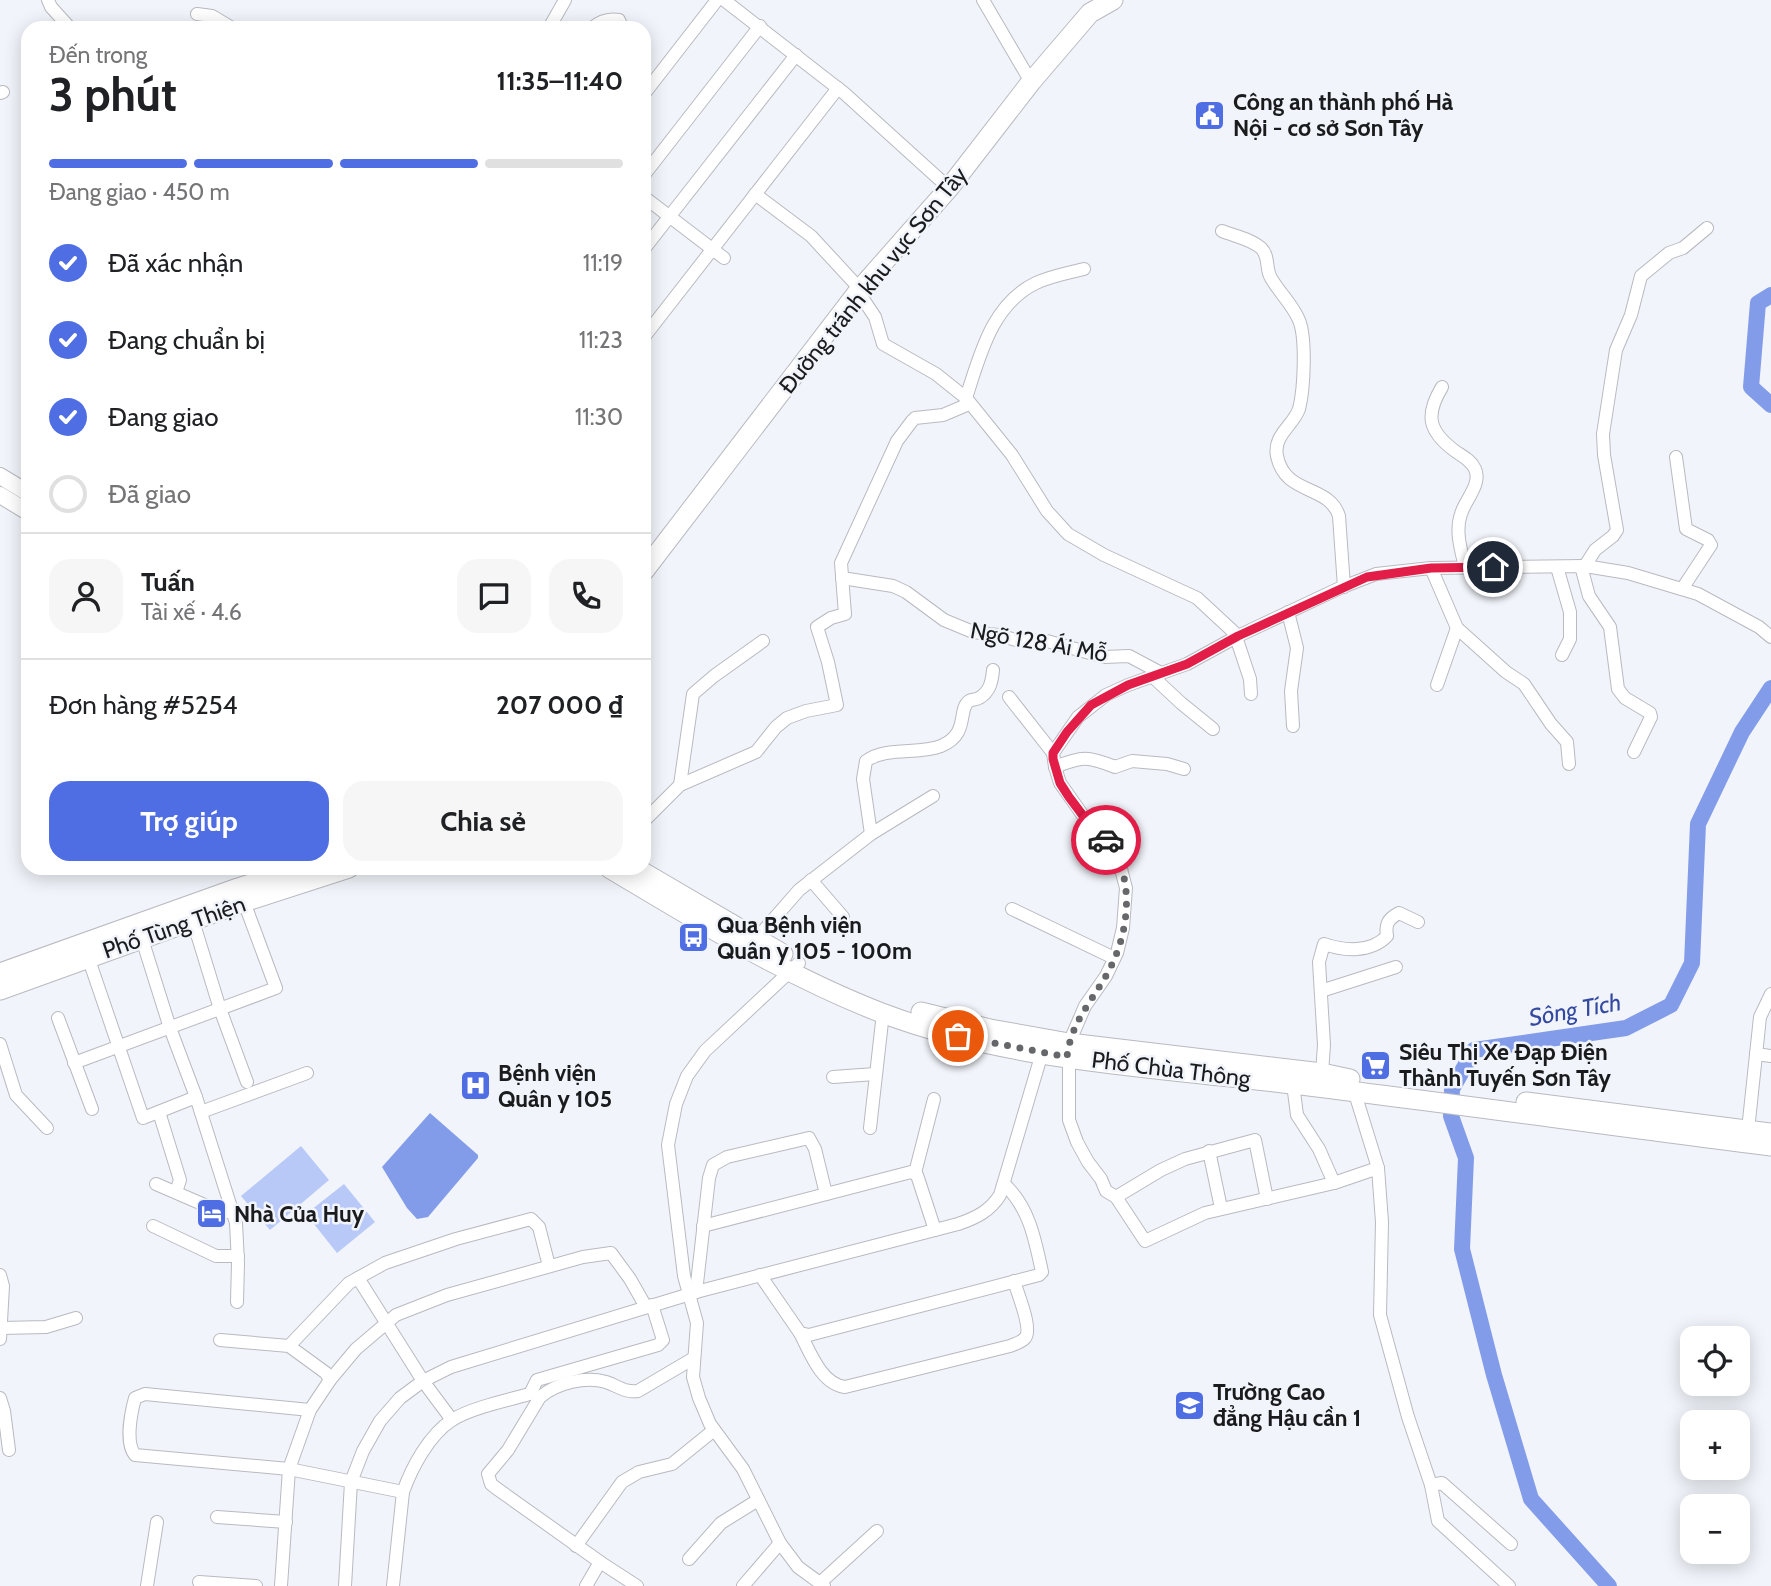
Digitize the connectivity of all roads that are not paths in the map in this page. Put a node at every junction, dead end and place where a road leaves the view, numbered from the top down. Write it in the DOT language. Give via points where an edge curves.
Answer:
graph roads {
  1 [pos="48,0"];
  2 [pos="565,0"];
  3 [pos="717,0"];
  4 [pos="724,0"];
  5 [pos="983,0"];
  6 [pos="1113,0"];
  7 [pos="197,14"];
  8 [pos="64,21"];
  9 [pos="220,21"];
  10 [pos="553,21"];
  11 [pos="760,26"];
  12 [pos="796,55"];
  13 [pos="1031,82"];
  14 [pos="651,85"];
  15 [pos="838,88"];
  16 [pos="651,166"];
  17 [pos="948,188"];
  18 [pos="755,194"];
  19 [pos="651,202"];
  20 [pos="670,216"];
  21 [pos="1707,228"];
  22 [pos="1222,231"];
  23 [pos="651,240"];
  24 [pos="712,249"];
  25 [pos="724,258"];
  26 [pos="1084,269"];
  27 [pos="860,289"];
  28 [pos="651,328"];
  29 [pos="1442,387"];
  30 [pos="968,401"];
  31 [pos="1676,457"];
  32 [pos="0,475"];
  33 [pos="21,489"];
  34 [pos="0,495"];
  35 [pos="21,508"];
  36 [pos="651,559"];
  37 [pos="1583,566"];
  38 [pos="1465,567"];
  39 [pos="1557,567"];
  40 [pos="1431,568"];
  41 [pos="842,578"];
  42 [pos="1344,587"];
  43 [pos="1682,589"];
  44 [pos="1288,612"];
  45 [pos="1457,628"];
  46 [pos="1237,636"];
  47 [pos="1771,637"];
  48 [pos="764,641"];
  49 [pos="1562,655"];
  50 [pos="993,670"];
  51 [pos="1157,674"];
  52 [pos="1437,685"];
  53 [pos="1251,694"];
  54 [pos="1009,697"];
  55 [pos="1293,726"];
  56 [pos="1213,729"];
  57 [pos="1634,752"];
  58 [pos="1054,760"];
  59 [pos="1569,764"];
  60 [pos="1184,769"];
  61 [pos="680,785"];
  62 [pos="933,796"];
  63 [pos="651,814"];
  64 [pos="871,834"];
  65 [pos="278,875"];
  66 [pos="327,875"];
  67 [pos="632,875"];
  68 [pos="633,875"];
  69 [pos="811,880"];
  70 [pos="244,902"];
  71 [pos="1012,909"];
  72 [pos="843,916"];
  73 [pos="193,921"];
  74 [pos="1418,922"];
  75 [pos="757,938"];
  76 [pos="142,939"];
  77 [pos="88,957"];
  78 [pos="1114,958"];
  79 [pos="793,967"];
  80 [pos="1396,968"];
  81 [pos="0,974"];
  82 [pos="0,990"];
  83 [pos="1321,991"];
  84 [pos="1771,994"];
  85 [pos="220,1009"];
  86 [pos="883,1013"];
  87 [pos="58,1018"];
  88 [pos="939,1025"];
  89 [pos="170,1028"];
  90 [pos="0,1044"];
  91 [pos="117,1047"];
  92 [pos="1068,1050"];
  93 [pos="1042,1053"];
  94 [pos="1756,1054"];
  95 [pos="1771,1056"];
  96 [pos="74,1063"];
  97 [pos="307,1073"];
  98 [pos="1322,1073"];
  99 [pos="875,1074"];
  100 [pos="833,1077"];
  101 [pos="247,1082"];
  102 [pos="1293,1084"];
  103 [pos="1353,1085"];
  104 [pos="196,1097"];
  105 [pos="934,1099"];
  106 [pos="92,1109"];
  107 [pos="159,1112"];
  108 [pos="201,1112"];
  109 [pos="1554,1112"];
  110 [pos="47,1128"];
  111 [pos="870,1128"];
  112 [pos="1748,1130"];
  113 [pos="1771,1133"];
  114 [pos="1771,1146"];
  115 [pos="1209,1151"];
  116 [pos="1378,1168"];
  117 [pos="915,1173"];
  118 [pos="1334,1182"];
  119 [pos="156,1184"];
  120 [pos="1004,1184"];
  121 [pos="176,1192"];
  122 [pos="826,1194"];
  123 [pos="1116,1197"];
  124 [pos="1267,1199"];
  125 [pos="1221,1208"];
  126 [pos="232,1211"];
  127 [pos="153,1226"];
  128 [pos="703,1226"];
  129 [pos="935,1230"];
  130 [pos="238,1256"];
  131 [pos="549,1266"];
  132 [pos="0,1275"];
  133 [pos="760,1275"];
  134 [pos="358,1278"];
  135 [pos="1014,1281"];
  136 [pos="693,1293"];
  137 [pos="237,1302"];
  138 [pos="649,1306"];
  139 [pos="76,1318"];
  140 [pos="387,1323"];
  141 [pos="1,1328"];
  142 [pos="800,1333"];
  143 [pos="0,1339"];
  144 [pos="220,1340"];
  145 [pos="289,1346"];
  146 [pos="694,1358"];
  147 [pos="330,1380"];
  148 [pos="424,1381"];
  149 [pos="0,1398"];
  150 [pos="310,1410"];
  151 [pos="452,1420"];
  152 [pos="714,1430"];
  153 [pos="9,1450"];
  154 [pos="289,1469"];
  155 [pos="351,1482"];
  156 [pos="1431,1485"];
  157 [pos="403,1492"];
  158 [pos="758,1500"];
  159 [pos="217,1517"];
  160 [pos="157,1522"];
  161 [pos="286,1522"];
  162 [pos="877,1531"];
  163 [pos="780,1543"];
  164 [pos="1511,1544"];
  165 [pos="576,1545"];
  166 [pos="689,1559"];
  167 [pos="600,1562"];
  168 [pos="199,1582"];
  169 [pos="822,1585"];
  170 [pos="147,1586"];
  171 [pos="256,1586"];
  172 [pos="281,1586"];
  173 [pos="345,1586"];
  174 [pos="393,1586"];
  175 [pos="586,1586"];
  176 [pos="637,1586"];
  177 [pos="743,1586"];
  178 [pos="1509,1586"];
  1 -- 8 [label="street"];
  2 -- 10 [label="street"];
  3 -- 14 [label="street"];
  4 -- 11 [label="street"];
  5 -- 13 [label="street"];
  6 -- 13 [label="highway, Đường tránh khu vực Sơn Tây" via="1090,13"];
  7 -- 9 [label="street"];
  11 -- 12 [label="street"];
  11 -- 16 [label="street"];
  12 -- 15 [label="street"];
  12 -- 20 [label="street"];
  13 -- 17 [label="highway, Đường tránh khu vực Sơn Tây"];
  15 -- 17 [label="street"];
  15 -- 18 [label="street"];
  17 -- 27 [label="highway, Đường tránh khu vực Sơn Tây"];
  18 -- 24 [label="street"];
  18 -- 27 [label="street" via="811,236"];
  19 -- 20 [label="street"];
  20 -- 23 [label="street"];
  20 -- 24 [label="street"];
  21 -- 37 [label="street" via="1641,276 1616,350 1605,411 1604,454 1617,530"];
  22 -- 42 [label="street" via="1262,249 1270,276 1300,322 1299,408 1280,436 1277,456 1289,479 1330,500 1336,508"];
  24 -- 25 [label="street"];
  24 -- 28 [label="street"];
  26 -- 30 [label="street" via="1034,284 1003,309 987,340"];
  27 -- 30 [label="street" via="883,344 936,374"];
  27 -- 36 [label="highway, Đường tránh khu vực Sơn Tây"];
  29 -- 38 [label="street" via="1431,408 1432,425 1444,442 1471,463 1476,474 1459,523"];
  30 -- 41 [label="street" via="943,415 915,418 897,441 841,563"];
  30 -- 46 [label="street" via="1068,534 1197,598"];
  31 -- 43 [label="street" via="1686,529 1711,545"];
  32 -- 33 [label="main road"];
  34 -- 35 [label="main road"];
  37 -- 39 [label="street"];
  37 -- 43 [label="street"];
  37 -- 57 [label="street" via="1589,596 1610,627 1618,689 1650,713"];
  38 -- 39 [label="street"];
  38 -- 40 [label="street"];
  39 -- 49 [label="street" via="1570,612 1570,639"];
  40 -- 42 [label="street" via="1376,574"];
  40 -- 45 [label="street"];
  41 -- 51 [label="street, Ngõ 128 Ái Mỗ" via="893,586 944,620 973,632 1047,641 1104,657 1129,656"];
  41 -- 61 [label="street" via="845,614 817,627 837,705 787,718 756,752"];
  42 -- 44 [label="street"];
  43 -- 47 [label="street" via="1731,610"];
  44 -- 46 [label="street"];
  44 -- 55 [label="street" via="1297,648 1291,691"];
  45 -- 52 [label="street"];
  45 -- 59 [label="street" via="1524,684 1567,742"];
  46 -- 51 [label="street" via="1187,664"];
  46 -- 53 [label="street"];
  48 -- 61 [label="street" via="693,694"];
  50 -- 64 [label="street" via="992,684 966,705 960,732 954,737 941,746 866,761 863,779"];
  51 -- 56 [label="street, Ngõ 128 Ái Mỗ" via="1181,703"];
  51 -- 58 [label="street" via="1091,705 1072,724"];
  54 -- 58 [label="street"];
  58 -- 60 [label="street" via="1082,757 1115,768 1132,761"];
  58 -- 78 [label="street" via="1069,797 1109,843 1122,870 1124,928"];
  61 -- 63 [label="street"];
  62 -- 64 [label="street"];
  64 -- 69 [label="street"];
  65 -- 81 [label="highway, Phố Tùng Thiện"];
  66 -- 70 [label="highway, Phố Tùng Thiện"];
  67 -- 79 [label="highway, Phố Chùa Thông"];
  68 -- 75 [label="highway, Phố Chùa Thông"];
  69 -- 72 [label="street"];
  69 -- 75 [label="street"];
  70 -- 73 [label="highway, Phố Tùng Thiện"];
  70 -- 85 [label="street" via="276,988"];
  71 -- 78 [label="street"];
  73 -- 76 [label="highway, Phố Tùng Thiện"];
  73 -- 85 [label="street"];
  74 -- 83 [label="street" via="1399,913 1385,927 1385,940 1345,951 1324,944 1319,962"];
  75 -- 79 [label="highway, Phố Chùa Thông"];
  76 -- 77 [label="highway, Phố Tùng Thiện"];
  76 -- 89 [label="street"];
  77 -- 82 [label="highway, Phố Tùng Thiện"];
  77 -- 91 [label="street"];
  78 -- 92 [label="street" via="1085,1006"];
  79 -- 86 [label="highway, Phố Chùa Thông"];
  79 -- 88 [label="highway, Phố Chùa Thông"];
  79 -- 136 [label="street" via="705,1051 687,1076 676,1104 668,1145 684,1276"];
  80 -- 83 [label="street"];
  83 -- 98 [label="street"];
  84 -- 94 [label="street" via="1760,1017"];
  85 -- 89 [label="street"];
  85 -- 101 [label="street"];
  86 -- 88 [label="highway, Phố Chùa Thông"];
  86 -- 99 [label="street"];
  87 -- 96 [label="street"];
  88 -- 92 [label="highway, Phố Chùa Thông"];
  88 -- 93 [label="highway, Phố Chùa Thông" via="979,1042"];
  89 -- 91 [label="street"];
  89 -- 104 [label="street"];
  90 -- 110 [label="street" via="16,1095"];
  91 -- 96 [label="street"];
  91 -- 107 [label="street" via="143,1118"];
  92 -- 93 [label="highway, Phố Chùa Thông"];
  92 -- 98 [label="highway, Phố Chùa Thông"];
  92 -- 102 [label="highway, Phố Chùa Thông"];
  92 -- 123 [label="street" via="1069,1120 1088,1162 1106,1191"];
  93 -- 120 [label="street"];
  94 -- 95 [label="street"];
  94 -- 112 [label="street"];
  96 -- 106 [label="street"];
  97 -- 108 [label="street"];
  98 -- 103 [label="highway, Phố Chùa Thông"];
  99 -- 100 [label="street"];
  99 -- 111 [label="street"];
  102 -- 103 [label="highway, Phố Chùa Thông"];
  102 -- 118 [label="street" via="1297,1115"];
  103 -- 109 [label="highway, Phố Chùa Thông"];
  103 -- 116 [label="street"];
  104 -- 107 [label="street"];
  104 -- 108 [label="street"];
  105 -- 117 [label="street"];
  107 -- 121 [label="street" via="180,1180"];
  108 -- 126 [label="street"];
  109 -- 112 [label="highway, Phố Chùa Thông"];
  109 -- 114 [label="highway, Phố Chùa Thông"];
  112 -- 113 [label="highway, Phố Chùa Thông"];
  115 -- 123 [label="street" via="1161,1170"];
  115 -- 124 [label="street" via="1255,1140"];
  115 -- 125 [label="street"];
  116 -- 118 [label="street"];
  116 -- 156 [label="street" via="1380,1315"];
  117 -- 122 [label="street"];
  117 -- 129 [label="street"];
  118 -- 124 [label="street"];
  119 -- 121 [label="street"];
  120 -- 129 [label="street" via="994,1204 977,1217"];
  120 -- 135 [label="street" via="1021,1204 1042,1272"];
  121 -- 126 [label="street" via="223,1213"];
  122 -- 128 [label="street"];
  122 -- 128 [label="street" via="809,1138 727,1157 710,1171"];
  123 -- 125 [label="street" via="1145,1241"];
  124 -- 125 [label="street"];
  126 -- 130 [label="street"];
  127 -- 130 [label="street" via="216,1256"];
  128 -- 136 [label="street"];
  129 -- 133 [label="street"];
  130 -- 137 [label="street"];
  131 -- 134 [label="street" via="539,1227 531,1219 456,1238 385,1263"];
  131 -- 138 [label="street" via="611,1253"];
  131 -- 140 [label="street" via="447,1295"];
  132 -- 141 [label="street"];
  133 -- 136 [label="street"];
  133 -- 142 [label="street"];
  134 -- 140 [label="street"];
  134 -- 145 [label="street"];
  135 -- 142 [label="street" via="809,1335"];
  135 -- 142 [label="street" via="1027,1327 1023,1340 845,1387 825,1376"];
  136 -- 138 [label="street"];
  136 -- 146 [label="street" via="697,1323"];
  138 -- 148 [label="street" via="451,1367"];
  138 -- 151 [label="street" via="663,1340 658,1345 537,1380 530,1394"];
  139 -- 141 [label="street" via="53,1326"];
  140 -- 147 [label="street" via="356,1349"];
  140 -- 148 [label="street"];
  141 -- 143 [label="street"];
  144 -- 145 [label="street"];
  145 -- 147 [label="street"];
  146 -- 152 [label="street" via="693,1377"];
  146 -- 165 [label="street" via="638,1391 584,1380 546,1392 488,1474 491,1484"];
  147 -- 150 [label="street"];
  148 -- 151 [label="street"];
  148 -- 155 [label="street" via="400,1398 380,1421"];
  149 -- 153 [label="street"];
  150 -- 154 [label="street"];
  150 -- 154 [label="street" via="164,1395 135,1398 130,1445 135,1455"];
  151 -- 157 [label="street" via="430,1440"];
  152 -- 158 [label="street" via="743,1469"];
  152 -- 165 [label="street" via="672,1464 639,1472 622,1482"];
  154 -- 155 [label="street"];
  154 -- 161 [label="street"];
  155 -- 157 [label="street"];
  155 -- 173 [label="street"];
  156 -- 164 [label="street" via="1442,1483"];
  156 -- 178 [label="street" via="1438,1521"];
  157 -- 174 [label="street"];
  158 -- 163 [label="street"];
  158 -- 166 [label="street" via="721,1523"];
  159 -- 161 [label="street"];
  160 -- 170 [label="street"];
  161 -- 172 [label="street"];
  162 -- 169 [label="street"];
  163 -- 169 [label="street" via="798,1567"];
  163 -- 177 [label="street"];
  165 -- 167 [label="street"];
  167 -- 175 [label="street"];
  167 -- 176 [label="street"];
  168 -- 171 [label="street"];
}
